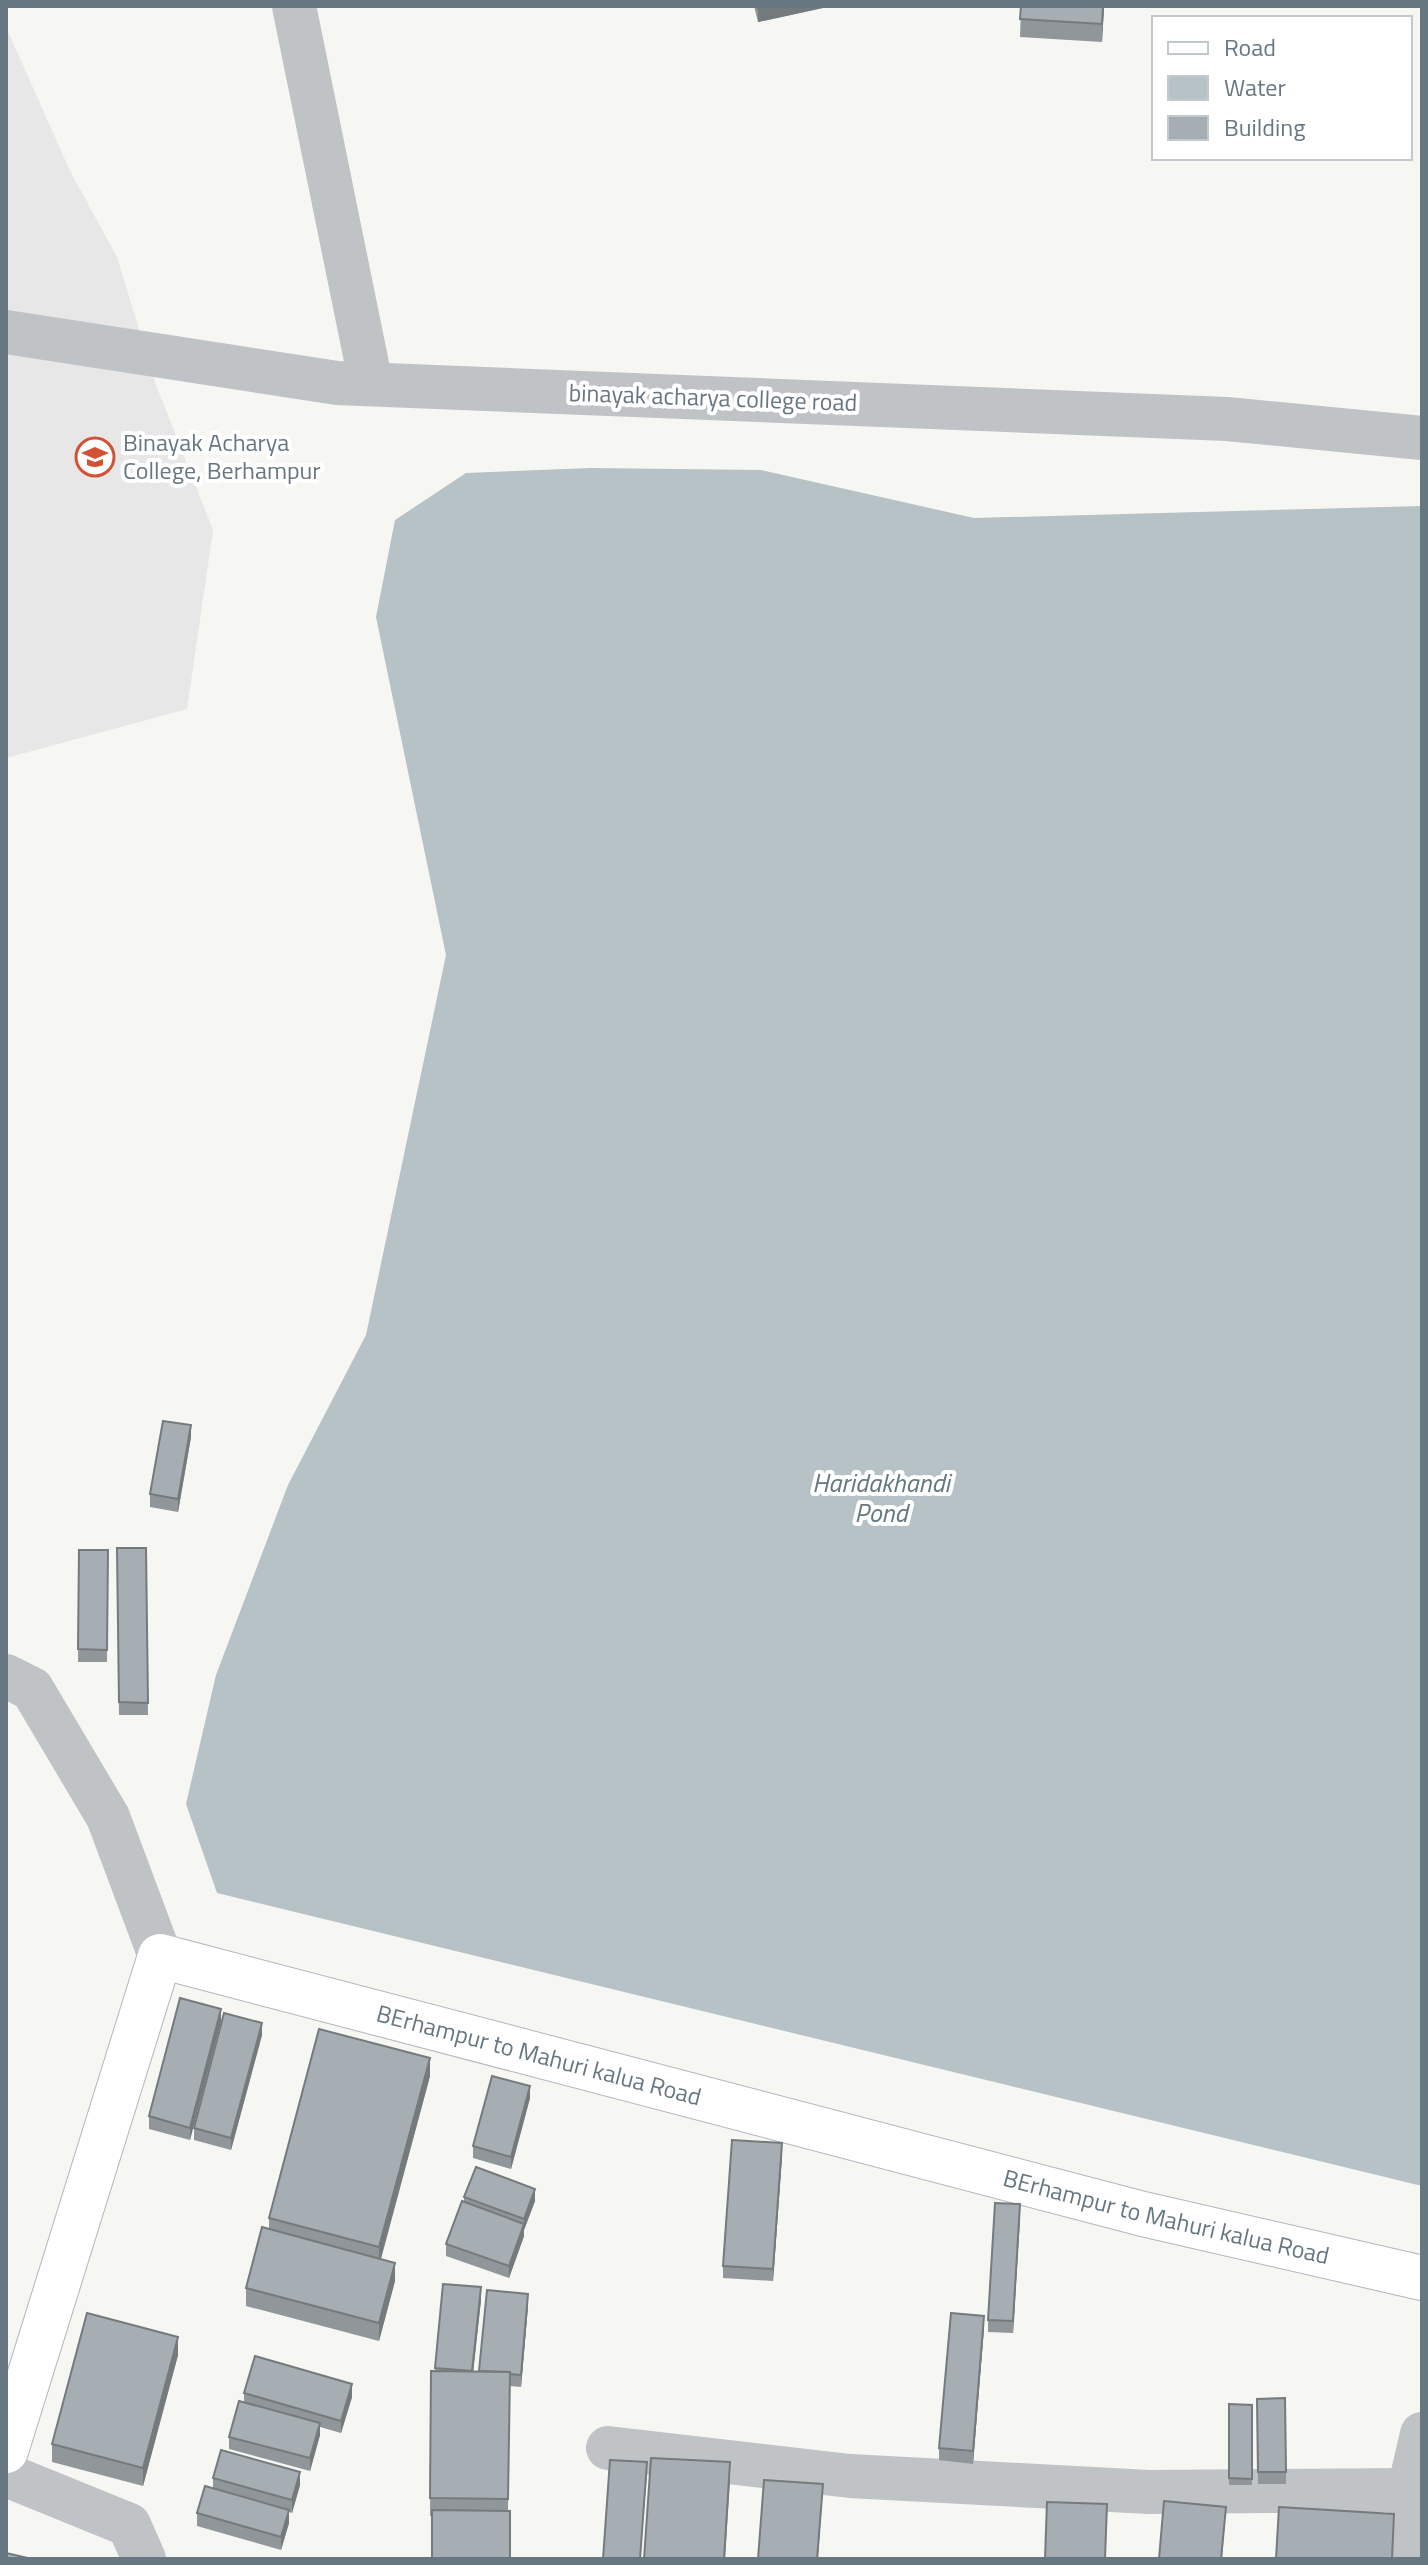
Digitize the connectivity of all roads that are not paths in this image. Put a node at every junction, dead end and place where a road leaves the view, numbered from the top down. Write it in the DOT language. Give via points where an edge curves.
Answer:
graph roads {
  1 [pos="294,6"];
  2 [pos="6,332"];
  3 [pos="371,384"];
  4 [pos="1422,438"];
  5 [pos="6,1676"];
  6 [pos="160,1956"];
  7 [pos="1422,2278"];
  8 [pos="1422,2434"];
  9 [pos="608,2448"];
  10 [pos="6,2451"];
  11 [pos="6,2475"];
  12 [pos="1409,2490"];
  13 [pos="144,2559"];
  14 [pos="1413,2559"];
  1 -- 3 [label="street"];
  2 -- 3 [label="street, binayak acharya college road"];
  3 -- 4 [label="street, binayak acharya college road" via="1227,419"];
  5 -- 6 [label="street" via="32,1689 108,1817"];
  6 -- 7 [label="street, BErhampur to Mahuri kalua Road" via="1143,2214"];
  6 -- 10 [label="street"];
  8 -- 12 [label="street"];
  9 -- 12 [label="street" via="850,2476 1133,2491"];
  11 -- 13 [label="street" via="129,2525"];
  12 -- 14 [label="street"];
}
